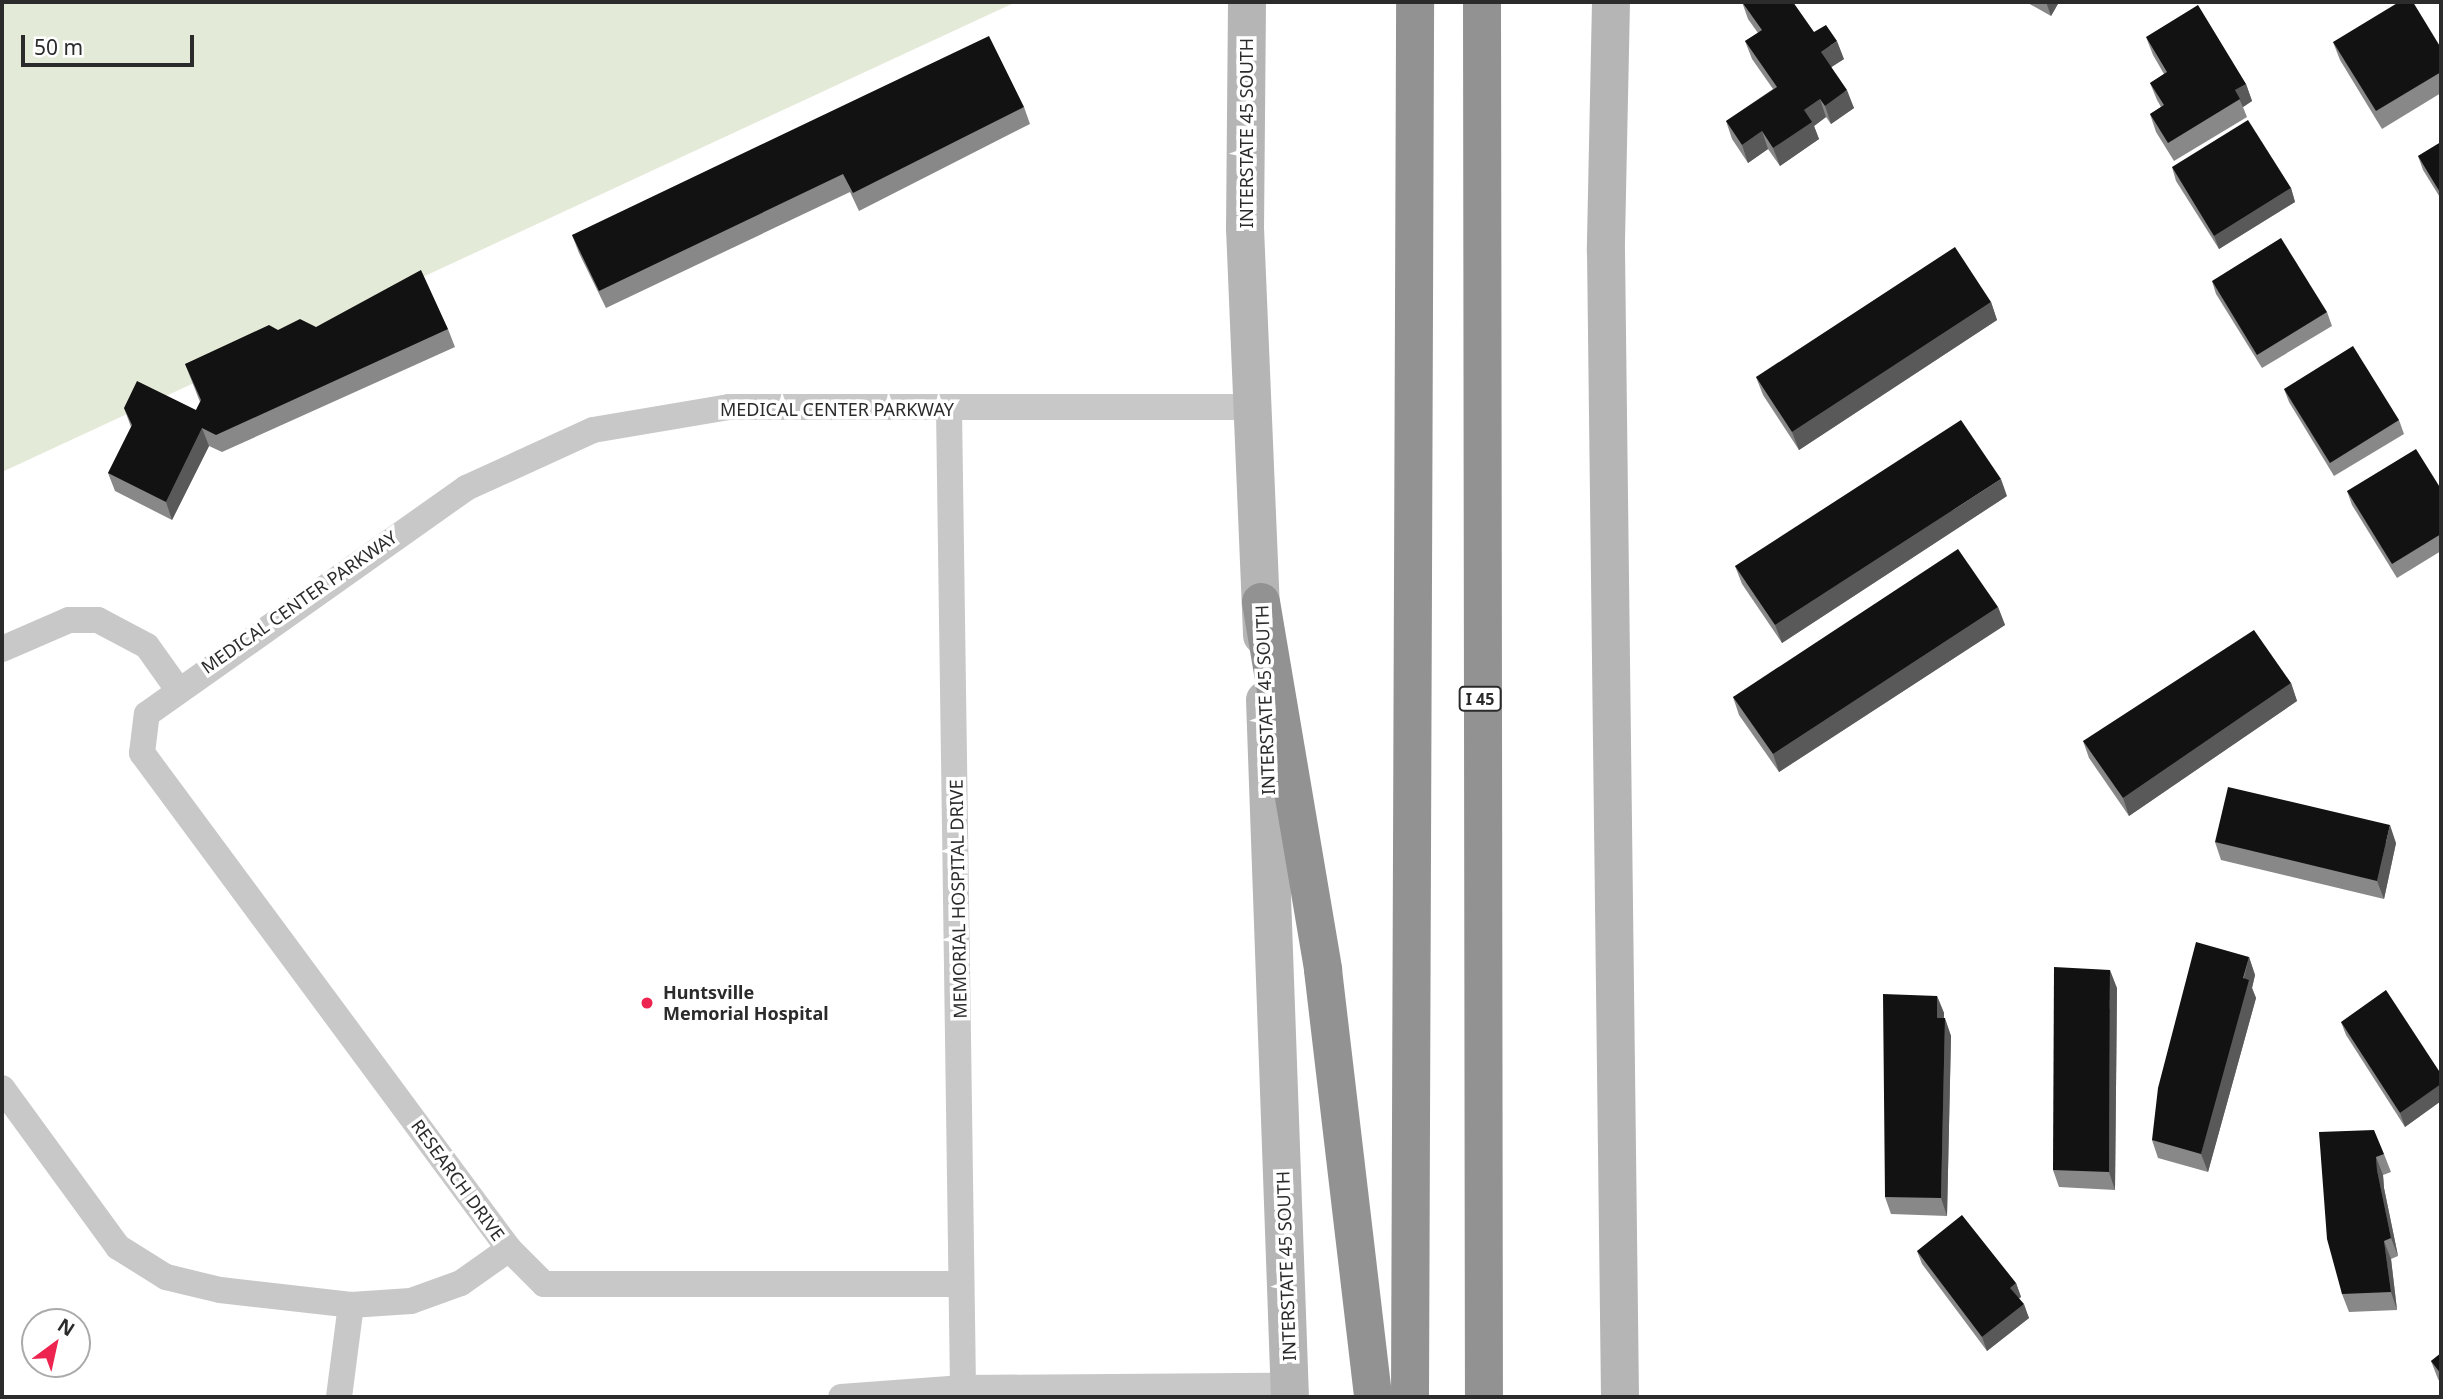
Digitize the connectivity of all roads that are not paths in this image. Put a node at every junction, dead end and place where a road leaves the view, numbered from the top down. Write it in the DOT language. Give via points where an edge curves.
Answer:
graph roads {
  1 [pos="1247,2"];
  2 [pos="1415,2"];
  3 [pos="1482,2"];
  4 [pos="1611,2"];
  5 [pos="1255,407"];
  6 [pos="949,410"];
  7 [pos="1261,602"];
  8 [pos="2,649"];
  9 [pos="177,688"];
  10 [pos="142,733"];
  11 [pos="2,1088"];
  12 [pos="509,1249"];
  13 [pos="960,1284"];
  14 [pos="351,1305"];
  15 [pos="963,1388"];
  16 [pos="1290,1392"];
  17 [pos="339,1397"];
  18 [pos="841,1397"];
  19 [pos="1373,1397"];
  20 [pos="1410,1397"];
  21 [pos="1483,1397"];
  22 [pos="1620,1397"];
  1 -- 5 [label="main road, INTERSTATE 45 SOUTH" via="1245,228"];
  2 -- 20 [label="highway"];
  3 -- 21 [label="highway, I 45"];
  4 -- 22 [label="main road" via="1606,251"];
  5 -- 6 [label="street, MEDICAL CENTER PARKWAY"];
  5 -- 7 [label="main road, INTERSTATE 45 SOUTH"];
  6 -- 9 [label="street, MEDICAL CENTER PARKWAY" via="729,407 654,415 581,434 466,488"];
  6 -- 13 [label="street, MEMORIAL HOSPITAL DRIVE"];
  7 -- 16 [label="main road, INTERSTATE 45 SOUTH"];
  7 -- 19 [label="highway" via="1323,970"];
  8 -- 9 [label="street" via="69,620 97,620 147,646"];
  9 -- 10 [label="street, MEDICAL CENTER PARKWAY" via="147,714"];
  10 -- 12 [label="street, RESEARCH DRIVE" via="142,753"];
  11 -- 14 [label="street" via="118,1247 166,1277 220,1290"];
  12 -- 13 [label="street, RESEARCH DRIVE" via="544,1284"];
  12 -- 14 [label="street" via="461,1283 411,1301"];
  13 -- 15 [label="street, MEMORIAL HOSPITAL DRIVE"];
  14 -- 17 [label="street"];
  15 -- 16 [label="street"];
  15 -- 18 [label="street"];
}
